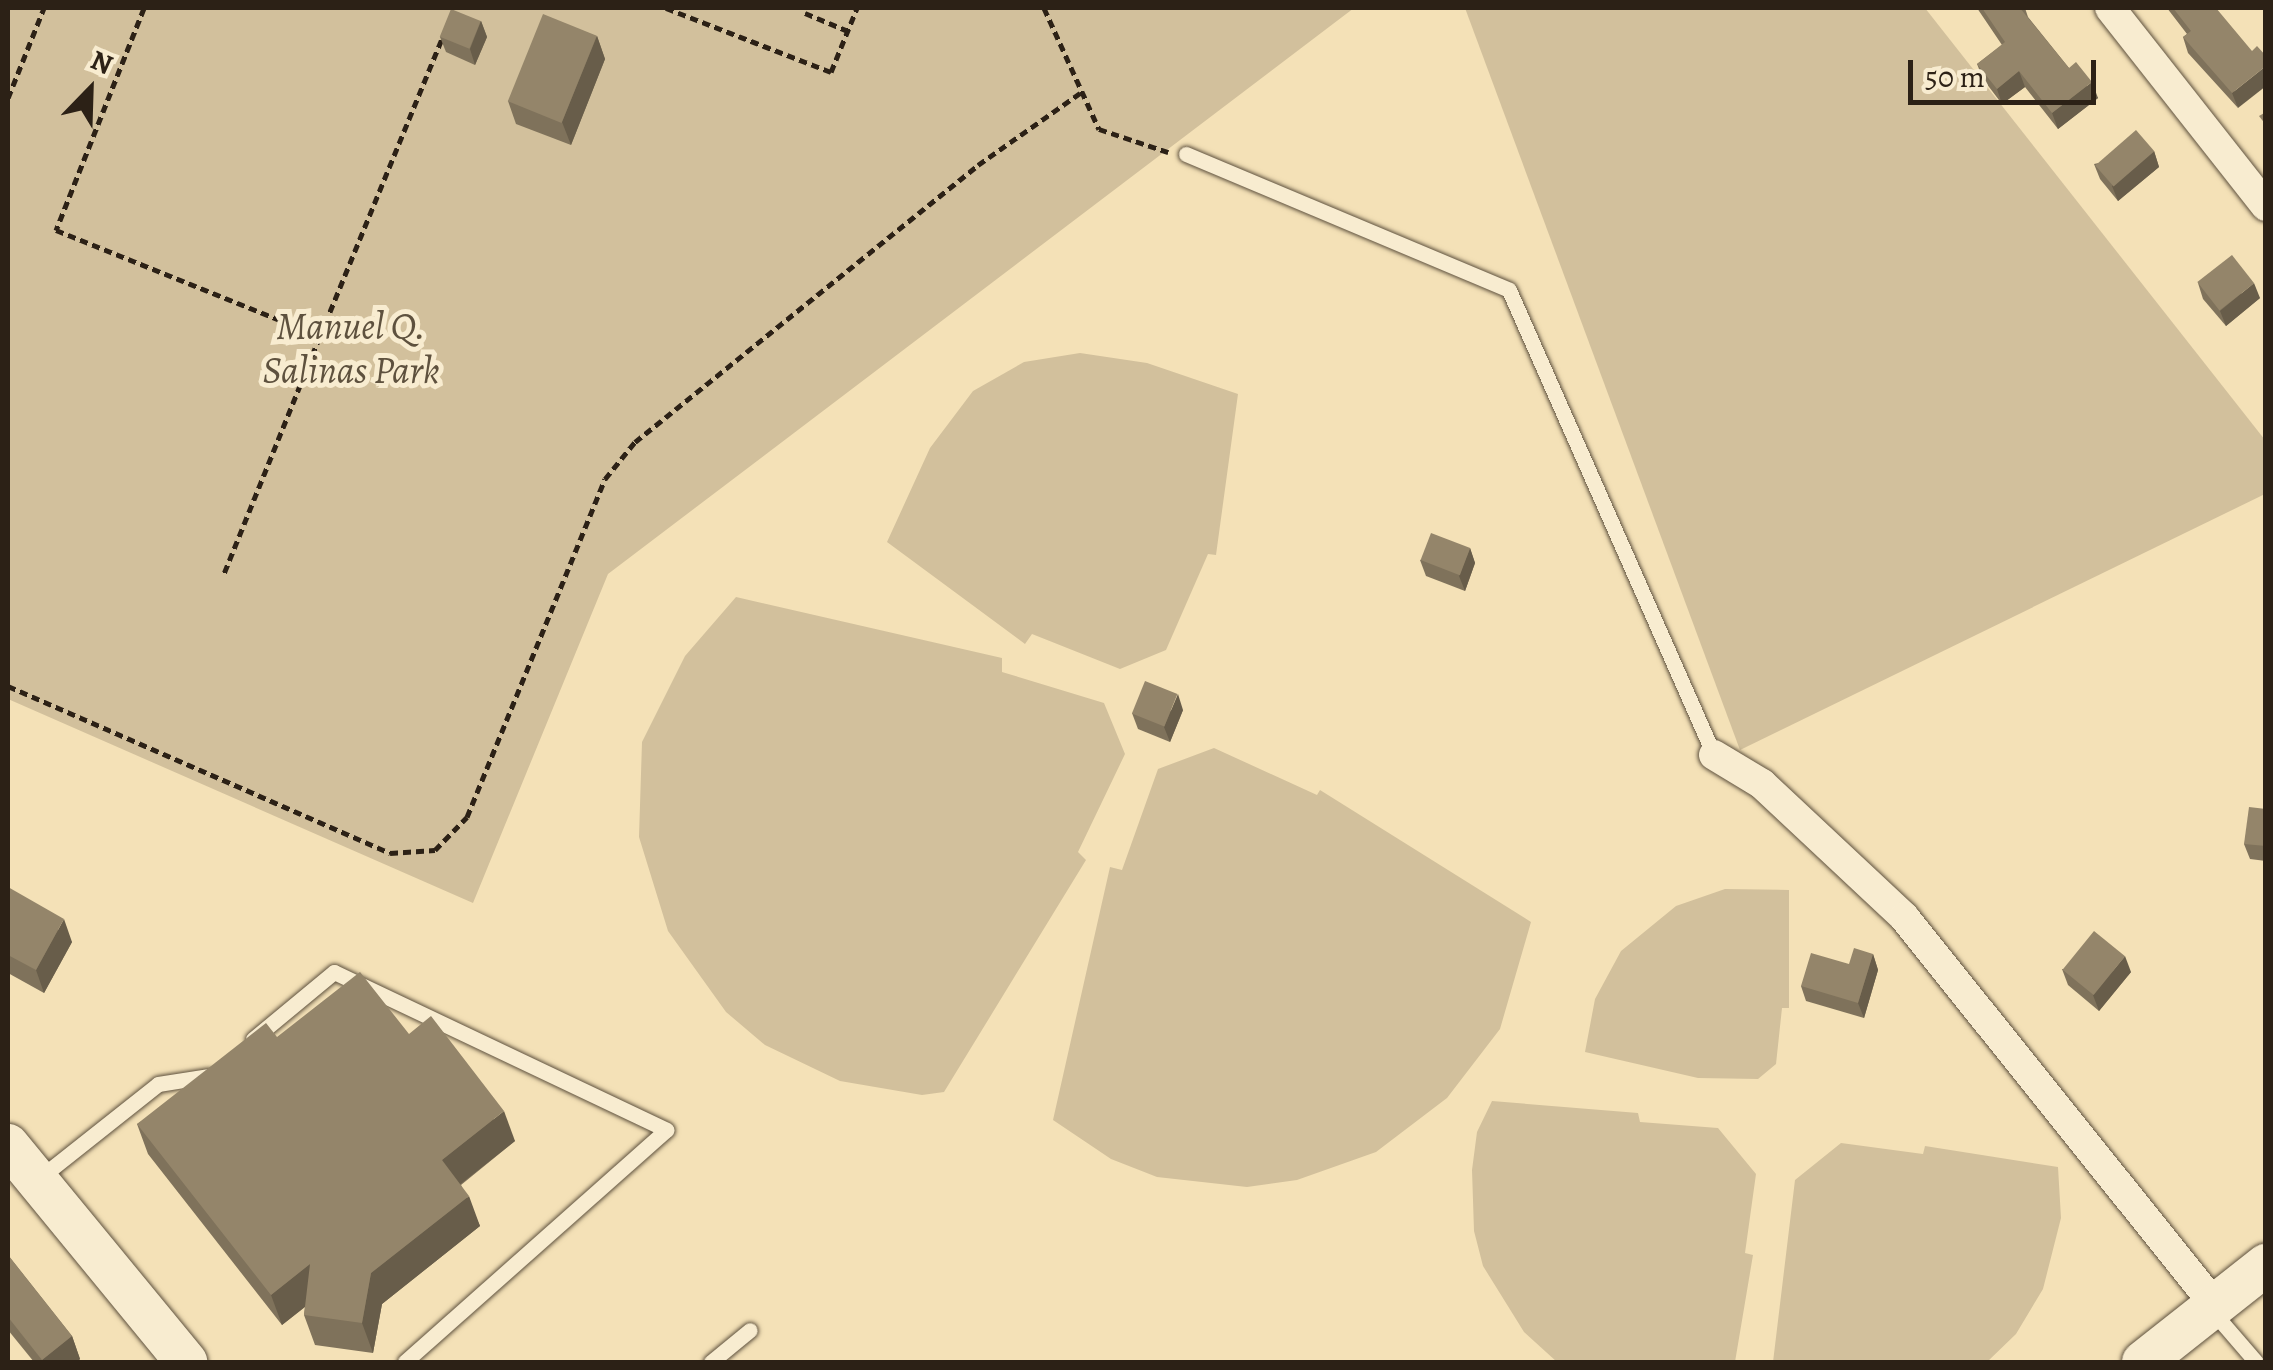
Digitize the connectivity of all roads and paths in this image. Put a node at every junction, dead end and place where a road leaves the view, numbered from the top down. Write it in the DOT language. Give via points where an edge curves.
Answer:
graph roads {
  1 [pos="44,8"];
  2 [pos="144,8"];
  3 [pos="666,8"];
  4 [pos="857,8"];
  5 [pos="1033,8"];
  6 [pos="2110,8"];
  7 [pos="1044,10"];
  8 [pos="804,13"];
  9 [pos="447,26"];
  10 [pos="848,31"];
  11 [pos="1080,93"];
  12 [pos="8,98"];
  13 [pos="1186,154"];
  14 [pos="2266,206"];
  15 [pos="320,336"];
  16 [pos="223,576"];
  17 [pos="8,686"];
  18 [pos="1714,755"];
  19 [pos="8,1145"];
  20 [pos="35,1181"];
  21 [pos="2266,1265"];
  22 [pos="2213,1307"];
  23 [pos="750,1330"];
  24 [pos="2154,1359"];
  25 [pos="186,1362"];
  26 [pos="406,1362"];
  27 [pos="711,1362"];
  28 [pos="2256,1362"];
  1 -- 12 [label="path"];
  2 -- 15 [label="path" via="56,230"];
  3 -- 10 [label="path" via="830,72"];
  4 -- 10 [label="path"];
  5 -- 7 [label="path"];
  6 -- 14 [label="street"];
  7 -- 11 [label="path"];
  8 -- 10 [label="path"];
  9 -- 15 [label="path"];
  11 -- 13 [label="path" via="1099,129"];
  11 -- 17 [label="path" via="978,165 635,442 605,480 467,817 434,850 390,853"];
  13 -- 18 [label="lane" via="1509,290"];
  15 -- 16 [label="path"];
  18 -- 22 [label="street" via="1762,784 1904,917"];
  19 -- 20 [label="main road"];
  20 -- 25 [label="main road"];
  20 -- 26 [label="lane" via="158,1084 202,1082 334,972 666,1130"];
  21 -- 22 [label="main road"];
  22 -- 24 [label="main road"];
  22 -- 28 [label="lane"];
  23 -- 27 [label="lane"];
}
